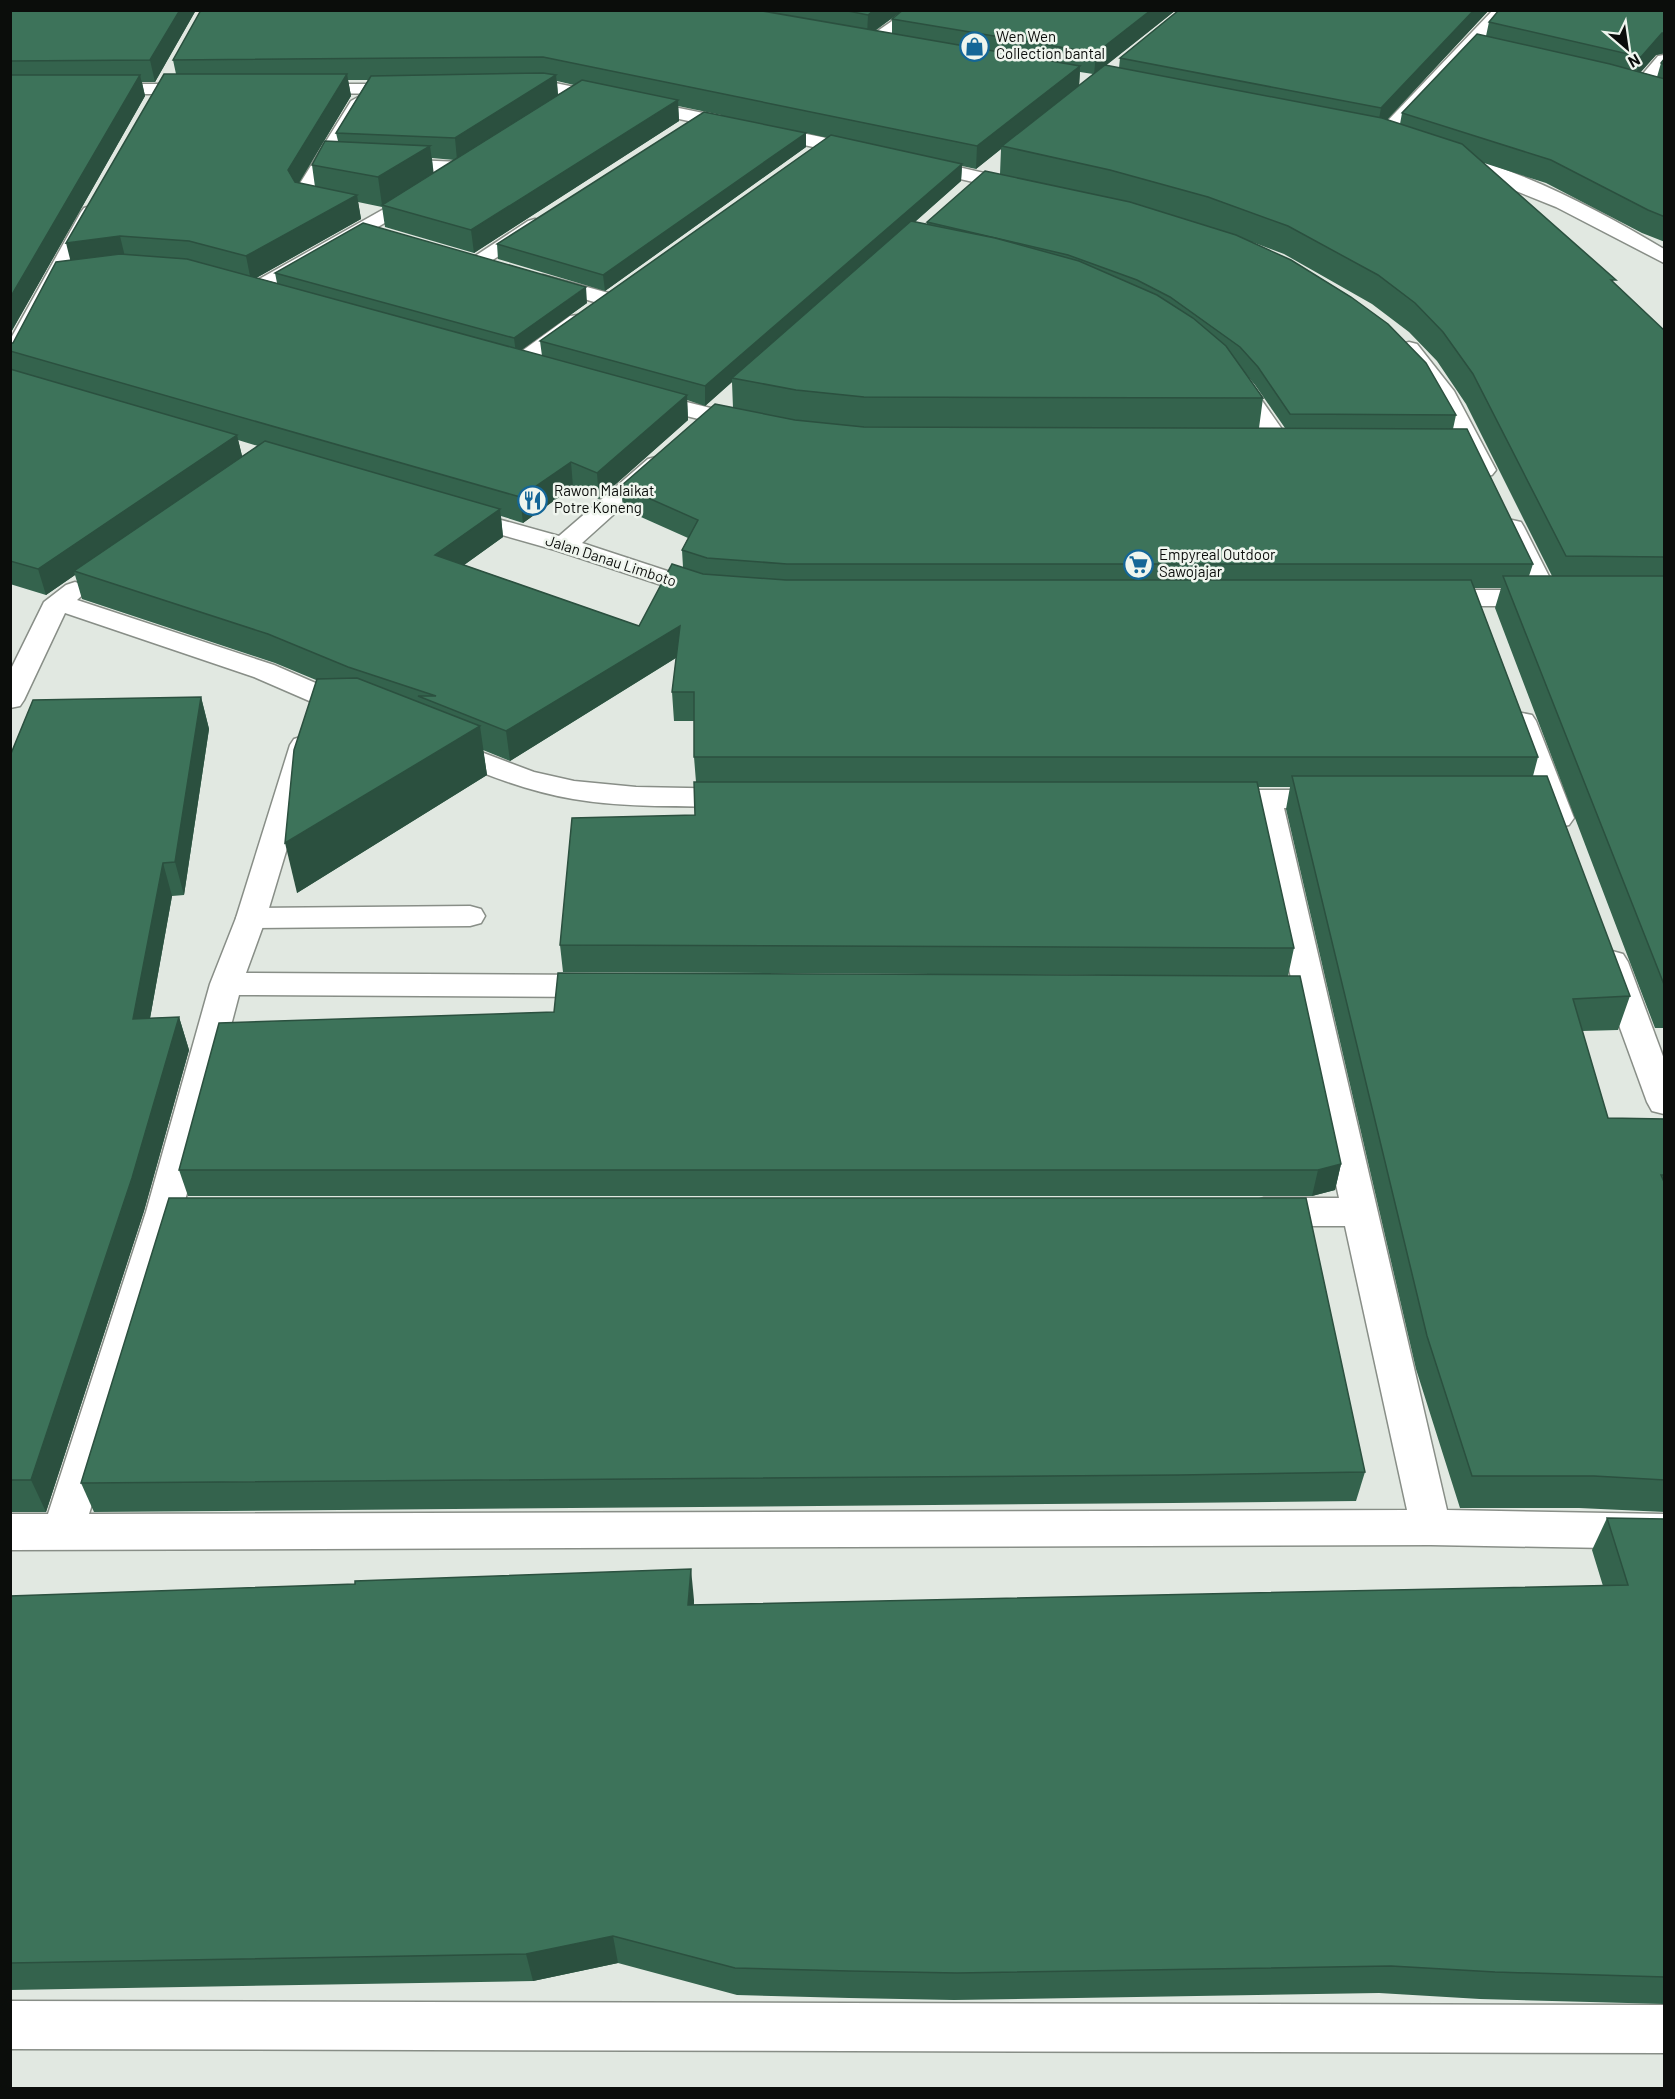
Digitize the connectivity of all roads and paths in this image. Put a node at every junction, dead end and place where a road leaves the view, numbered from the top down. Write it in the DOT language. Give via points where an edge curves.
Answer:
graph roads {
  1 [pos="920,10"];
  2 [pos="1503,10"];
  3 [pos="850,39"];
  4 [pos="872,43"];
  5 [pos="895,47"];
  6 [pos="1471,47"];
  7 [pos="1494,52"];
  8 [pos="1665,60"];
  9 [pos="170,72"];
  10 [pos="1620,82"];
  11 [pos="498,87"];
  12 [pos="427,88"];
  13 [pos="10,89"];
  14 [pos="160,89"];
  15 [pos="218,89"];
  16 [pos="287,89"];
  17 [pos="367,89"];
  18 [pos="579,94"];
  19 [pos="559,106"];
  20 [pos="149,109"];
  21 [pos="700,119"];
  22 [pos="681,131"];
  23 [pos="1360,134"];
  24 [pos="1382,138"];
  25 [pos="828,144"];
  26 [pos="1403,144"];
  27 [pos="1434,153"];
  28 [pos="481,156"];
  29 [pos="882,156"];
  30 [pos="808,157"];
  31 [pos="323,161"];
  32 [pos="904,161"];
  33 [pos="346,162"];
  34 [pos="369,164"];
  35 [pos="999,164"];
  36 [pos="461,168"];
  37 [pos="971,185"];
  38 [pos="1037,191"];
  39 [pos="98,198"];
  40 [pos="554,212"];
  41 [pos="386,226"];
  42 [pos="453,256"];
  43 [pos="1665,257"];
  44 [pos="476,262"];
  45 [pos="498,268"];
  46 [pos="84,274"];
  47 [pos="520,275"];
  48 [pos="53,278"];
  49 [pos="628,286"];
  50 [pos="277,297"];
  51 [pos="609,300"];
  52 [pos="1390,332"];
  53 [pos="496,357"];
  54 [pos="10,361"];
  55 [pos="1218,363"];
  56 [pos="519,364"];
  57 [pos="541,370"];
  58 [pos="628,394"];
  59 [pos="728,400"];
  60 [pos="701,424"];
  61 [pos="774,429"];
  62 [pos="1254,440"];
  63 [pos="675,446"];
  64 [pos="1491,484"];
  65 [pos="1501,504"];
  66 [pos="431,507"];
  67 [pos="564,545"];
  68 [pos="97,575"];
  69 [pos="728,594"];
  70 [pos="1404,598"];
  71 [pos="57,602"];
  72 [pos="320,696"];
  73 [pos="10,700"];
  74 [pos="1514,700"];
  75 [pos="383,722"];
  76 [pos="415,735"];
  77 [pos="768,798"];
  78 [pos="1358,798"];
  79 [pos="1195,799"];
  80 [pos="1267,800"];
  81 [pos="1568,843"];
  82 [pos="470,916"];
  83 [pos="251,918"];
  84 [pos="1602,933"];
  85 [pos="226,984"];
  86 [pos="630,986"];
  87 [pos="1225,989"];
  88 [pos="1309,989"];
  89 [pos="1665,1102"];
  90 [pos="164,1212"];
  91 [pos="200,1212"];
  92 [pos="1228,1212"];
  93 [pos="1360,1212"];
  94 [pos="1431,1527"];
  95 [pos="10,1532"];
  96 [pos="63,1532"];
  97 [pos="1665,1532"];
  98 [pos="10,2025"];
  99 [pos="1665,2029"];
  1 -- 4 [label="street"];
  2 -- 6 [label="street"];
  3 -- 4 [label="street"];
  4 -- 5 [label="street"];
  6 -- 7 [label="street"];
  6 -- 24 [label="street"];
  8 -- 10 [label="street" via="1649,90"];
  9 -- 14 [label="street"];
  11 -- 18 [label="street" via="545,86"];
  12 -- 17 [label="street"];
  13 -- 14 [label="street"];
  14 -- 15 [label="street"];
  14 -- 20 [label="street"];
  16 -- 17 [label="street"];
  17 -- 31 [label="street"];
  18 -- 19 [label="street"];
  18 -- 21 [label="street"];
  21 -- 22 [label="street"];
  21 -- 25 [label="street"];
  23 -- 24 [label="street"];
  24 -- 26 [label="street"];
  25 -- 29 [label="street"];
  25 -- 30 [label="street"];
  27 -- 43 [label="street" via="1538,189"];
  28 -- 36 [label="street"];
  31 -- 33 [label="street"];
  31 -- 41 [label="street" via="304,193 307,200"];
  32 -- 37 [label="street"];
  34 -- 36 [label="street"];
  35 -- 37 [label="street"];
  36 -- 41 [label="street"];
  37 -- 38 [label="street"];
  39 -- 48 [label="street"];
  40 -- 44 [label="street"];
  41 -- 50 [label="street" via="363,229 244,288"];
  42 -- 44 [label="street"];
  44 -- 45 [label="street"];
  46 -- 48 [label="street"];
  47 -- 51 [label="street"];
  48 -- 54 [label="street"];
  49 -- 51 [label="street"];
  51 -- 56 [label="street"];
  52 -- 64 [label="street" via="1427,368 1454,405 1459,442"];
  53 -- 56 [label="street"];
  55 -- 62 [label="street" via="1289,440"];
  56 -- 57 [label="street"];
  58 -- 60 [label="street"];
  59 -- 60 [label="street"];
  60 -- 61 [label="street"];
  63 -- 67 [label="street"];
  65 -- 70 [label="street" via="1558,598 1480,611"];
  66 -- 67 [label="street, Jalan Danau Limboto"];
  67 -- 69 [label="street, Jalan Danau Limboto" via="705,592"];
  68 -- 71 [label="street"];
  71 -- 72 [label="street" via="264,671"];
  71 -- 73 [label="street"];
  72 -- 75 [label="street"];
  72 -- 83 [label="street"];
  74 -- 81 [label="street" via="1540,798"];
  76 -- 77 [label="street" via="530,780 572,790 642,798"];
  78 -- 80 [label="street"];
  79 -- 80 [label="street"];
  80 -- 88 [label="street"];
  82 -- 83 [label="street"];
  83 -- 85 [label="street"];
  84 -- 89 [label="street"];
  85 -- 86 [label="street"];
  85 -- 90 [label="street"];
  87 -- 88 [label="street"];
  88 -- 93 [label="street"];
  90 -- 91 [label="street"];
  90 -- 96 [label="street"];
  92 -- 93 [label="street"];
  93 -- 94 [label="street"];
  94 -- 96 [label="street"];
  94 -- 97 [label="street"];
  95 -- 96 [label="street"];
  98 -- 99 [label="street"];
}
